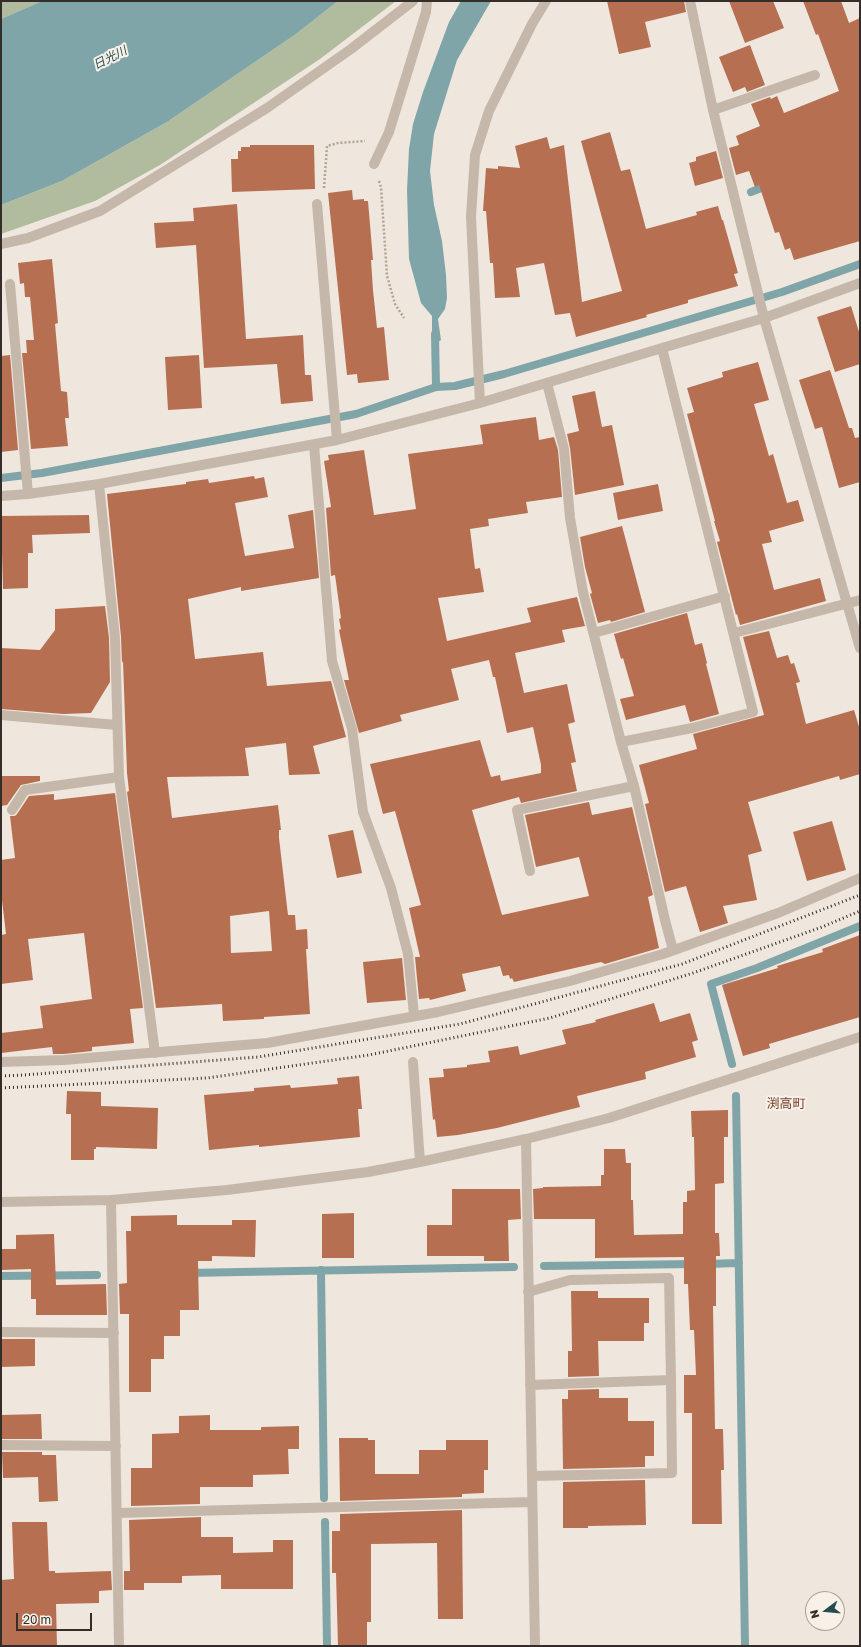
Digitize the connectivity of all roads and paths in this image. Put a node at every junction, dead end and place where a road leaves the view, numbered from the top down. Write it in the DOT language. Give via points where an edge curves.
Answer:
graph roads {
  1 [pos="413,1"];
  2 [pos="427,1"];
  3 [pos="546,1"];
  4 [pos="690,1"];
  5 [pos="815,75"];
  6 [pos="713,110"];
  7 [pos="374,164"];
  8 [pos="317,204"];
  9 [pos="1,244"];
  10 [pos="860,283"];
  11 [pos="10,284"];
  12 [pos="404,318"];
  13 [pos="764,318"];
  14 [pos="662,348"];
  15 [pos="547,383"];
  16 [pos="480,403"];
  17 [pos="337,440"];
  18 [pos="314,445"];
  19 [pos="99,484"];
  20 [pos="28,490"];
  21 [pos="1,496"];
  22 [pos="725,596"];
  23 [pos="860,600"];
  24 [pos="847,603"];
  25 [pos="594,633"];
  26 [pos="734,634"];
  27 [pos="860,648"];
  28 [pos="1,716"];
  29 [pos="117,725"];
  30 [pos="621,742"];
  31 [pos="119,777"];
  32 [pos="634,786"];
  33 [pos="12,810"];
  34 [pos="530,871"];
  35 [pos="860,878"];
  36 [pos="673,950"];
  37 [pos="414,1016"];
  38 [pos="860,1037"];
  39 [pos="155,1053"];
  40 [pos="1,1062"];
  41 [pos="413,1062"];
  42 [pos="526,1139"];
  43 [pos="420,1162"];
  44 [pos="111,1200"];
  45 [pos="1,1202"];
  46 [pos="528,1292"];
  47 [pos="1,1332"];
  48 [pos="114,1334"];
  49 [pos="671,1380"];
  50 [pos="530,1385"];
  51 [pos="1,1445"];
  52 [pos="116,1446"];
  53 [pos="532,1476"];
  54 [pos="532,1502"];
  55 [pos="117,1513"];
  56 [pos="119,1646"];
  57 [pos="535,1646"];
  1 -- 9 [label="street" via="267,108 100,211 28,238"];
  2 -- 7 [label="street" via="426,12 389,132"];
  3 -- 16 [label="street" via="489,111 475,155 471,217"];
  4 -- 6 [label="street"];
  5 -- 6 [label="street"];
  6 -- 13 [label="street"];
  7 -- 8 [label="path" via="366,141 327,146 324,194"];
  7 -- 12 [label="path" via="381,187 387,276 395,304"];
  8 -- 17 [label="street"];
  10 -- 13 [label="street"];
  11 -- 20 [label="street"];
  13 -- 14 [label="street"];
  13 -- 24 [label="street"];
  14 -- 15 [label="street"];
  14 -- 22 [label="street"];
  15 -- 16 [label="street"];
  15 -- 25 [label="street" via="564,449 570,518 583,592"];
  16 -- 17 [label="street"];
  17 -- 18 [label="street"];
  18 -- 19 [label="street"];
  18 -- 37 [label="street" via="332,661 352,729 363,812 391,888 408,954"];
  19 -- 20 [label="street"];
  19 -- 29 [label="street" via="115,638"];
  20 -- 21 [label="street"];
  22 -- 25 [label="street"];
  22 -- 26 [label="street"];
  23 -- 24 [label="street"];
  24 -- 26 [label="street"];
  24 -- 27 [label="street"];
  25 -- 30 [label="street"];
  26 -- 30 [label="street" via="753,712 692,728"];
  28 -- 29 [label="street"];
  29 -- 31 [label="street"];
  30 -- 32 [label="street"];
  31 -- 33 [label="street" via="25,790"];
  31 -- 39 [label="street"];
  32 -- 34 [label="street" via="517,810"];
  32 -- 36 [label="street"];
  35 -- 36 [label="street" via="778,913"];
  36 -- 37 [label="street" via="570,981"];
  37 -- 39 [label="street" via="267,1043"];
  38 -- 42 [label="street" via="609,1118"];
  39 -- 40 [label="street"];
  41 -- 43 [label="street"];
  42 -- 43 [label="street"];
  42 -- 46 [label="street"];
  43 -- 44 [label="street" via="368,1172 227,1190"];
  44 -- 45 [label="street"];
  44 -- 48 [label="street"];
  46 -- 49 [label="street" via="570,1280 669,1278"];
  46 -- 50 [label="street"];
  47 -- 48 [label="street"];
  48 -- 52 [label="street"];
  49 -- 50 [label="street"];
  49 -- 53 [label="street" via="672,1473"];
  50 -- 53 [label="street"];
  51 -- 52 [label="street"];
  52 -- 55 [label="street"];
  53 -- 54 [label="street"];
  54 -- 55 [label="street"];
  54 -- 57 [label="street"];
  55 -- 56 [label="street"];
}
